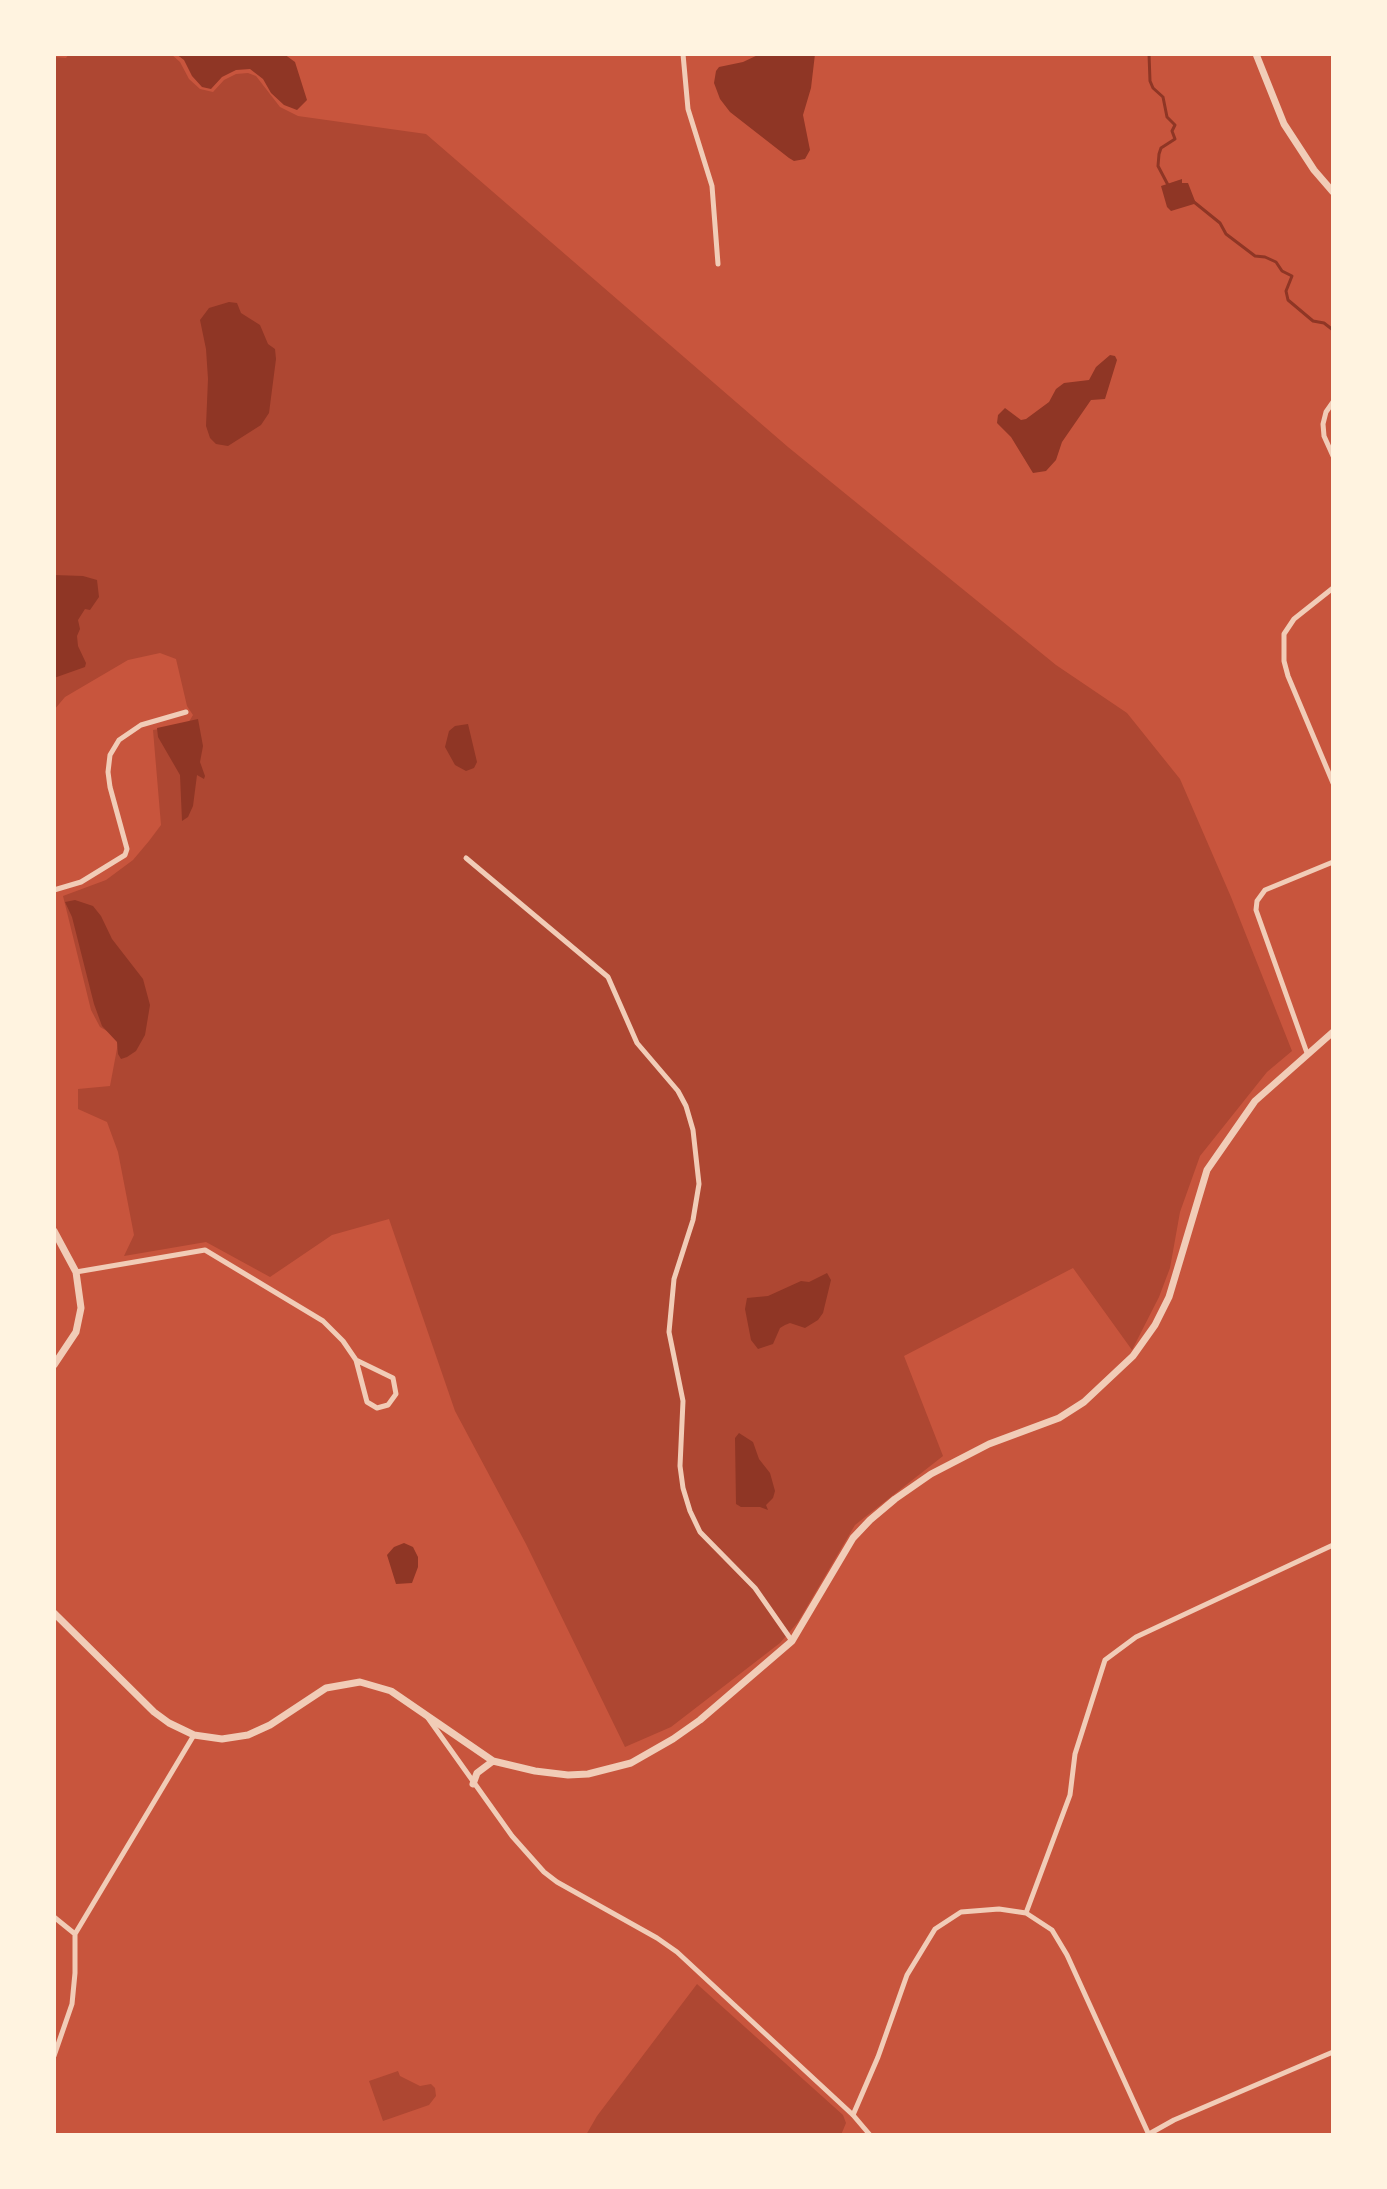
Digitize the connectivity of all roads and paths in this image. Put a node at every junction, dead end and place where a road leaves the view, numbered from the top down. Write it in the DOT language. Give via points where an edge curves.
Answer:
graph roads {
  1 [pos="683,54"];
  2 [pos="1256,54"];
  3 [pos="1333,192"];
  4 [pos="718,264"];
  5 [pos="1333,402"];
  6 [pos="1333,456"];
  7 [pos="1333,588"];
  8 [pos="186,712"];
  9 [pos="1333,783"];
  10 [pos="466,858"];
  11 [pos="1333,862"];
  12 [pos="54,890"];
  13 [pos="1333,1032"];
  14 [pos="1307,1053"];
  15 [pos="54,1231"];
  16 [pos="76,1272"];
  17 [pos="356,1360"];
  18 [pos="54,1365"];
  19 [pos="1333,1545"];
  20 [pos="54,1613"];
  21 [pos="792,1641"];
  22 [pos="425,1715"];
  23 [pos="194,1735"];
  24 [pos="493,1761"];
  25 [pos="473,1784"];
  26 [pos="1026,1913"];
  27 [pos="54,1917"];
  28 [pos="75,1934"];
  29 [pos="1333,2052"];
  30 [pos="54,2056"];
  31 [pos="853,2115"];
  32 [pos="1149,2134"];
  33 [pos="870,2135"];
  1 -- 4 [label="street" via="688,109 712,186"];
  2 -- 3 [label="street" via="1284,124"];
  5 -- 6 [label="street" via="1323,424"];
  7 -- 9 [label="street" via="1294,619 1284,634 1288,676"];
  8 -- 12 [label="street" via="141,725 113,748 110,787 125,855 81,882"];
  10 -- 21 [label="street" via="608,977 637,1043 686,1106 699,1184 674,1279 669,1332 683,1401 683,1488 700,1532 755,1588"];
  11 -- 14 [label="street" via="1265,890 1257,901"];
  13 -- 14 [label="street"];
  14 -- 21 [label="street" via="1255,1101 1207,1170 1169,1297 1133,1356 1059,1418 989,1444 895,1499 843,1554"];
  15 -- 16 [label="street"];
  16 -- 17 [label="street" via="205,1250 323,1321"];
  16 -- 18 [label="street" via="79,1320"];
  17 -- 17 [label="street" via="367,1402 377,1408 388,1405 396,1394 393,1378"];
  19 -- 26 [label="street" via="1136,1637 1105,1660 1075,1754 1070,1795"];
  20 -- 23 [label="street" via="154,1712"];
  21 -- 24 [label="street" via="700,1720 631,1763 568,1775"];
  22 -- 23 [label="street" via="380,1686 348,1682 318,1692 248,1735"];
  22 -- 24 [label="street"];
  22 -- 25 [label="street"];
  23 -- 28 [label="street"];
  24 -- 25 [label="street" via="477,1773"];
  25 -- 31 [label="street" via="544,1872 667,1944"];
  26 -- 31 [label="street" via="961,1912 935,1929 907,1975"];
  26 -- 32 [label="street" via="1052,1930 1067,1955"];
  27 -- 28 [label="street"];
  28 -- 30 [label="street" via="72,2004"];
  29 -- 32 [label="street"];
  31 -- 33 [label="street"];
}
